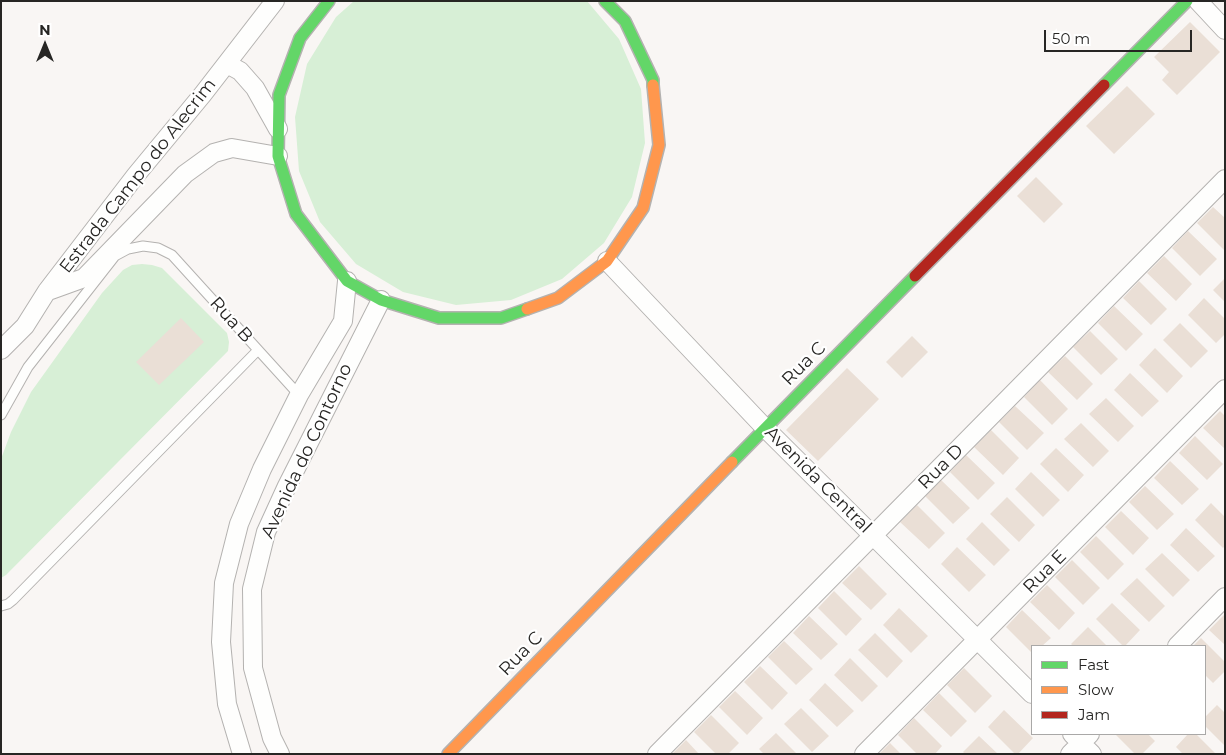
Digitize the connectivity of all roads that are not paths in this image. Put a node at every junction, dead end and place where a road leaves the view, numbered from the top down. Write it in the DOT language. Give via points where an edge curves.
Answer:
graph roads {
  1 [pos="275,1"];
  2 [pos="329,1"];
  3 [pos="606,1"];
  4 [pos="1187,1"];
  5 [pos="1198,1"];
  6 [pos="1225,30"];
  7 [pos="227,64"];
  8 [pos="279,131"];
  9 [pos="278,156"];
  10 [pos="1225,179"];
  11 [pos="607,261"];
  12 [pos="347,282"];
  13 [pos="47,291"];
  14 [pos="381,300"];
  15 [pos="1,350"];
  16 [pos="258,350"];
  17 [pos="1225,390"];
  18 [pos="299,395"];
  19 [pos="1,415"];
  20 [pos="765,428"];
  21 [pos="874,536"];
  22 [pos="1225,598"];
  23 [pos="1,606"];
  24 [pos="978,639"];
  25 [pos="1178,645"];
  26 [pos="1031,693"];
  27 [pos="242,754"];
  28 [pos="280,754"];
  29 [pos="448,754"];
  30 [pos="658,754"];
  31 [pos="864,754"];
  1 -- 7 [label="street, Estrada Campo do Alecrim"];
  2 -- 8 [label="street" via="300,38 280,95"];
  3 -- 11 [label="street" via="625,21 653,80 659,145 643,208"];
  4 -- 20 [label="street, Rua C"];
  5 -- 6 [label="street"];
  7 -- 8 [label="street" via="240,71 255,88"];
  7 -- 13 [label="street, Estrada Campo do Alecrim"];
  8 -- 9 [label="street"];
  9 -- 12 [label="street" via="296,214"];
  9 -- 13 [label="street" via="232,148 214,152 185,174 84,278"];
  10 -- 21 [label="street, Rua D"];
  11 -- 14 [label="street" via="558,298 500,318 439,318"];
  11 -- 20 [label="street, Avenida Central"];
  12 -- 14 [label="street"];
  12 -- 18 [label="street, Avenida do Contorno" via="343,321"];
  13 -- 15 [label="street, Estrada Campo do Alecrim" via="25,326"];
  14 -- 28 [label="street, Avenida do Contorno" via="266,532 252,589 253,668 272,738"];
  16 -- 18 [label="lane"];
  16 -- 19 [label="lane, Rua B" via="172,255 158,248 128,249 115,256 28,367"];
  16 -- 23 [label="lane, Rua B" via="13,600"];
  17 -- 24 [label="street, Rua E"];
  18 -- 27 [label="street, Avenida do Contorno" via="239,524 224,583 221,642 227,704"];
  20 -- 21 [label="street, Avenida Central"];
  20 -- 29 [label="street, Rua C"];
  21 -- 24 [label="street, Avenida Central"];
  21 -- 30 [label="street, Rua D"];
  22 -- 25 [label="street"];
  24 -- 26 [label="street, Avenida Central"];
  24 -- 31 [label="street, Rua E"];
}
